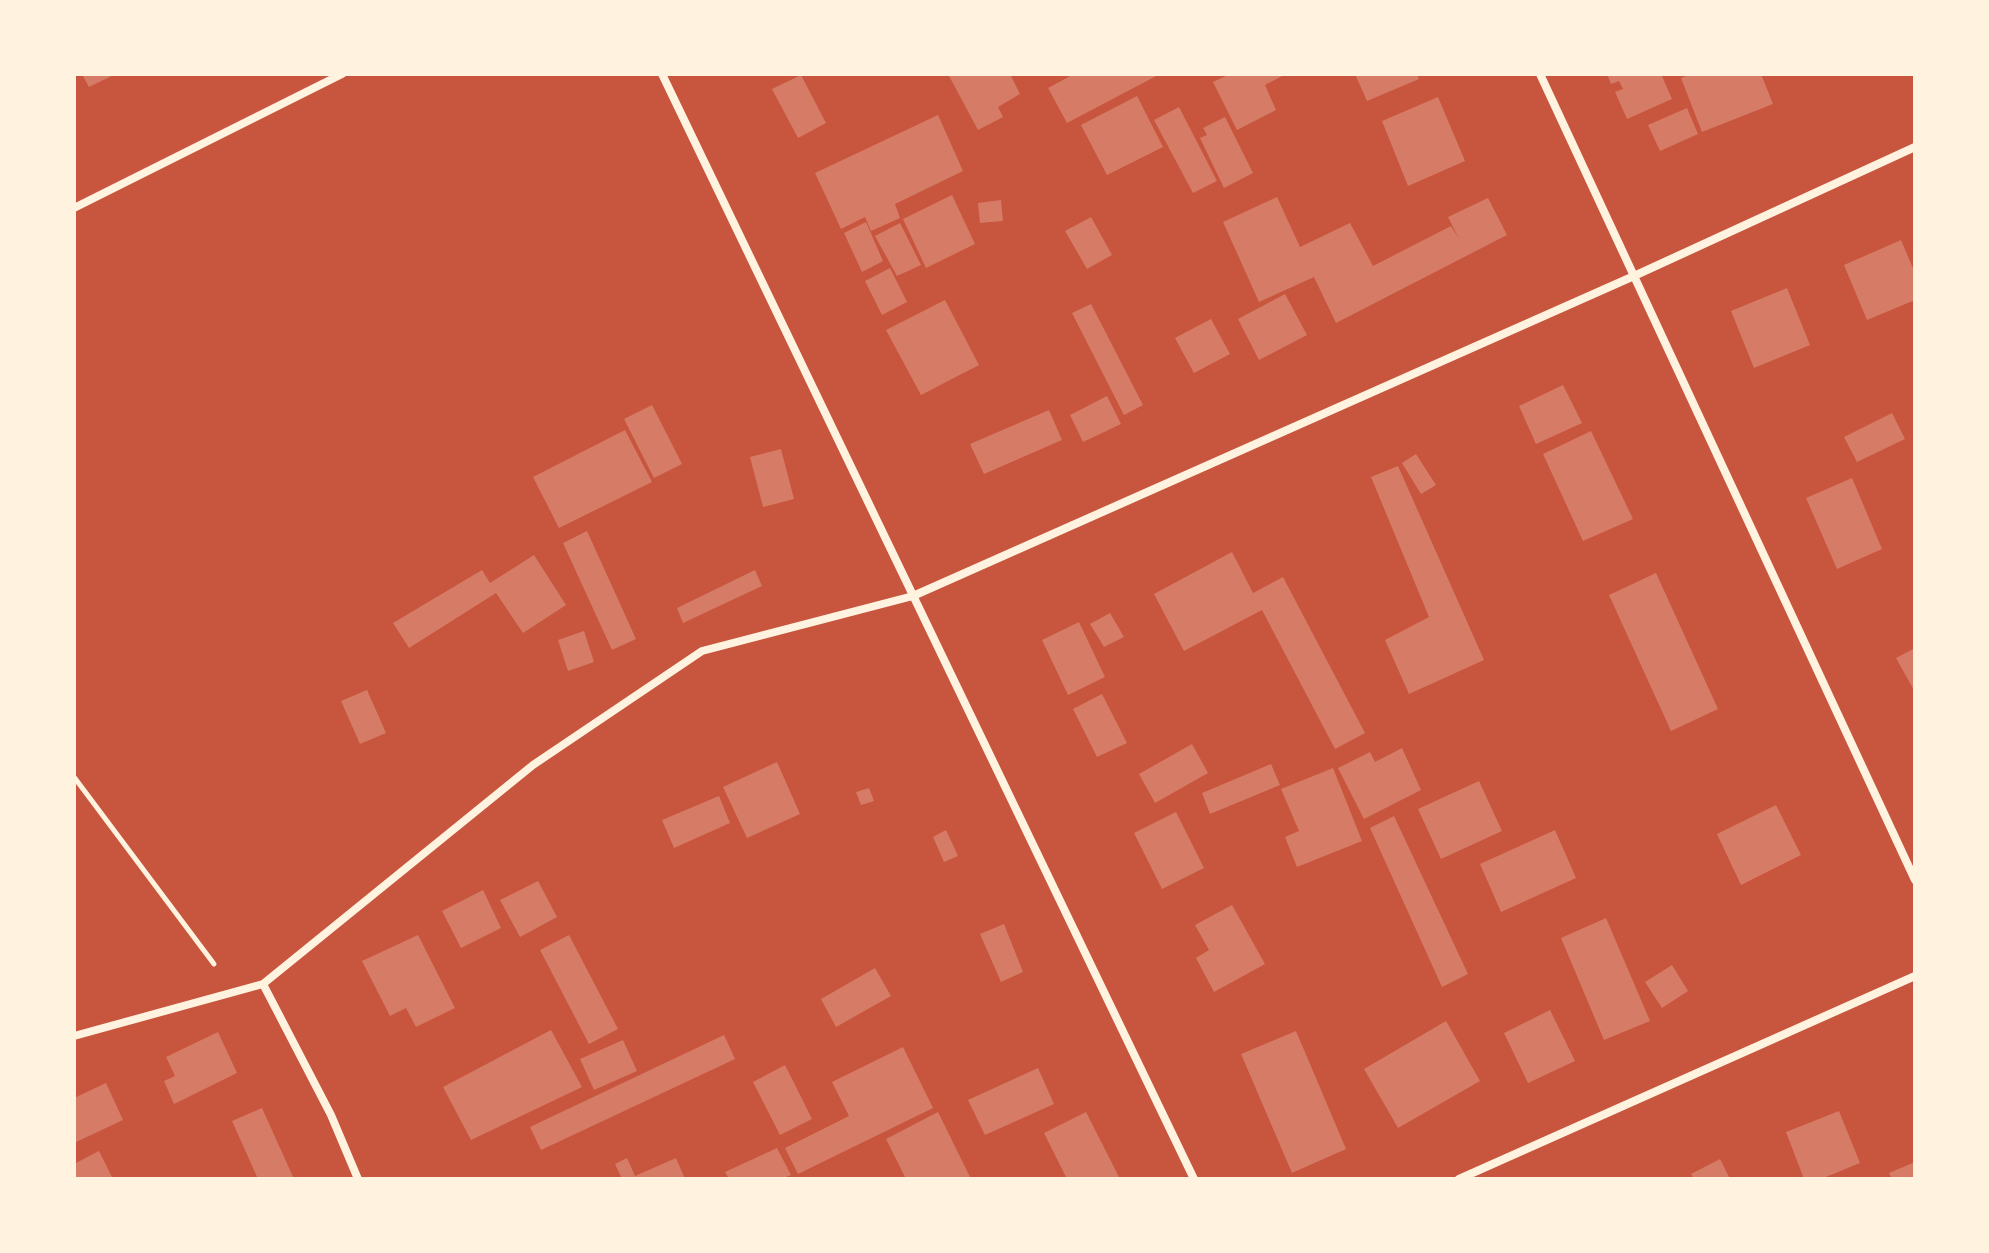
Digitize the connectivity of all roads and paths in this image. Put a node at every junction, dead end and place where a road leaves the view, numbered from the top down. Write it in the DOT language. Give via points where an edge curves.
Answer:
graph roads {
  1 [pos="342,74"];
  2 [pos="662,74"];
  3 [pos="1540,74"];
  4 [pos="1915,147"];
  5 [pos="74,208"];
  6 [pos="1634,276"];
  7 [pos="913,596"];
  8 [pos="74,777"];
  9 [pos="1915,880"];
  10 [pos="1915,976"];
  11 [pos="263,984"];
  12 [pos="74,1036"];
  13 [pos="358,1179"];
  14 [pos="1194,1179"];
  15 [pos="1459,1179"];
  1 -- 5 [label="street"];
  2 -- 7 [label="street"];
  3 -- 6 [label="street"];
  4 -- 6 [label="street"];
  6 -- 7 [label="street"];
  6 -- 9 [label="street"];
  7 -- 11 [label="street" via="702,651 533,765"];
  7 -- 14 [label="street"];
  8 -- 11 [label="path" via="212,964"];
  10 -- 15 [label="street"];
  11 -- 12 [label="street"];
  11 -- 13 [label="street"];
}
